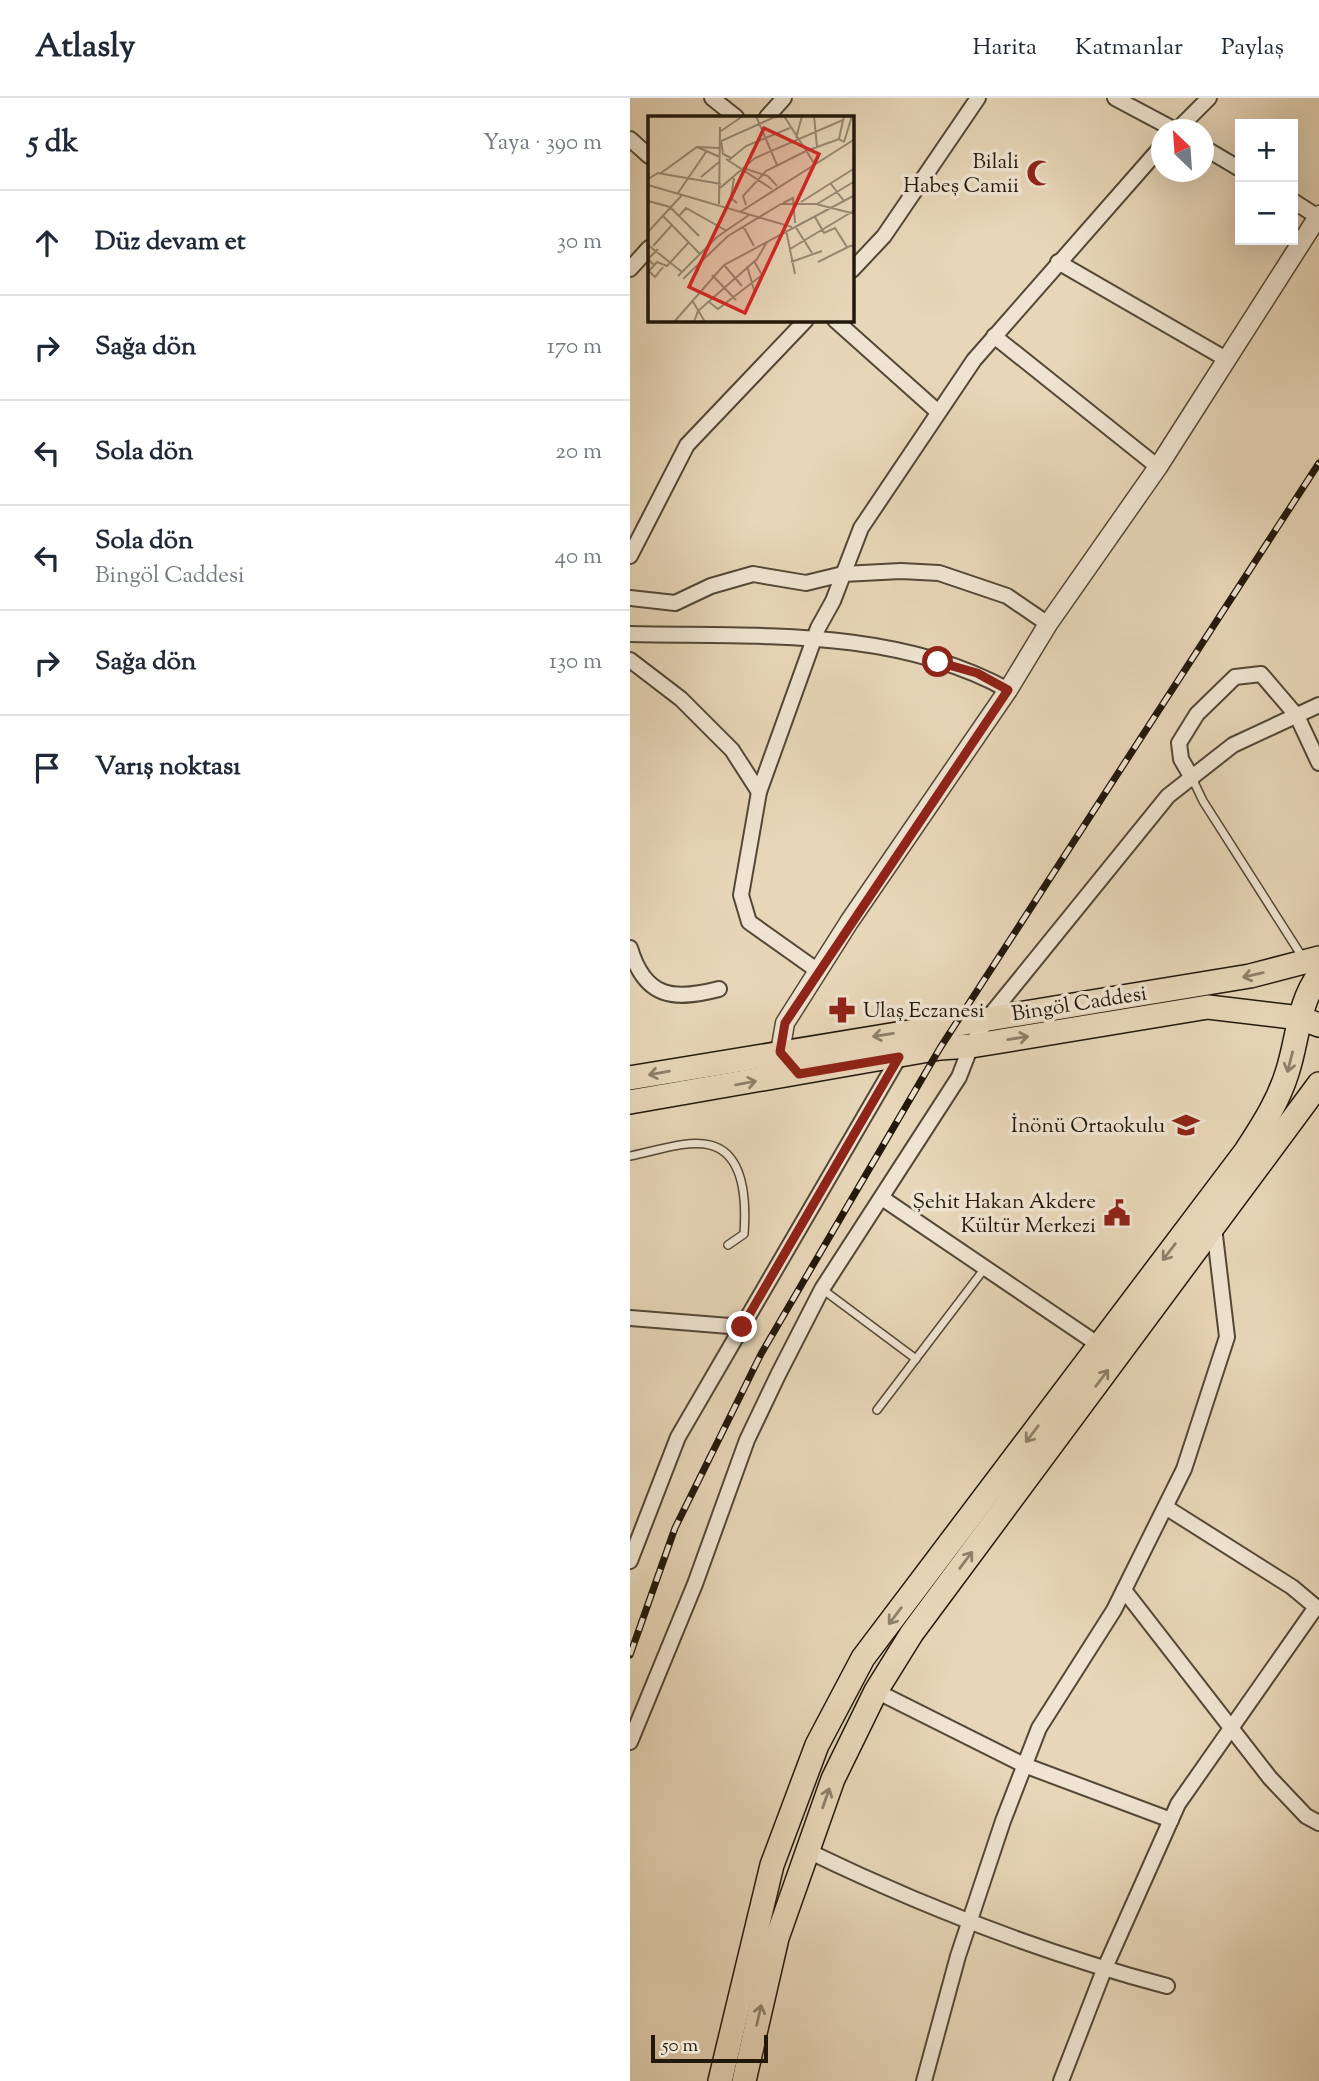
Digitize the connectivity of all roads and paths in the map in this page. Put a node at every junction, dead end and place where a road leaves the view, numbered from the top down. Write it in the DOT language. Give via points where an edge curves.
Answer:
graph roads {
  1 [pos="712,98"];
  2 [pos="784,98"];
  3 [pos="978,98"];
  4 [pos="1115,98"];
  5 [pos="1209,98"];
  6 [pos="735,116"];
  7 [pos="767,116"];
  8 [pos="1155,119"];
  9 [pos="1187,119"];
  10 [pos="630,139"];
  11 [pos="1214,154"];
  12 [pos="648,155"];
  13 [pos="1151,158"];
  14 [pos="1235,166"];
  15 [pos="1298,204"];
  16 [pos="1319,216"];
  17 [pos="648,249"];
  18 [pos="1058,262"];
  19 [pos="854,268"];
  20 [pos="630,269"];
  21 [pos="804,322"];
  22 [pos="837,322"];
  23 [pos="994,336"];
  24 [pos="1227,359"];
  25 [pos="938,412"];
  26 [pos="1158,467"];
  27 [pos="630,556"];
  28 [pos="843,574"];
  29 [pos="630,597"];
  30 [pos="1048,625"];
  31 [pos="630,634"];
  32 [pos="814,639"];
  33 [pos="630,660"];
  34 [pos="1008,690"];
  35 [pos="1319,705"];
  36 [pos="1297,716"];
  37 [pos="1319,763"];
  38 [pos="1192,778"];
  39 [pos="759,792"];
  40 [pos="630,948"];
  41 [pos="1315,965"];
  42 [pos="818,971"];
  43 [pos="719,989"];
  44 [pos="988,1018"];
  45 [pos="1309,1022"];
  46 [pos="971,1046"];
  47 [pos="780,1052"];
  48 [pos="899,1057"];
  49 [pos="799,1074"];
  50 [pos="630,1077"];
  51 [pos="1319,1084"];
  52 [pos="630,1102"];
  53 [pos="630,1156"];
  54 [pos="882,1198"];
  55 [pos="1214,1227"];
  56 [pos="728,1245"];
  57 [pos="985,1268"];
  58 [pos="822,1289"];
  59 [pos="630,1318"];
  60 [pos="742,1327"];
  61 [pos="1098,1345"];
  62 [pos="916,1359"];
  63 [pos="877,1410"];
  64 [pos="1167,1508"];
  65 [pos="630,1561"];
  66 [pos="1124,1590"];
  67 [pos="1318,1608"];
  68 [pos="876,1691"];
  69 [pos="1233,1729"];
  70 [pos="630,1742"];
  71 [pos="1024,1765"];
  72 [pos="1171,1820"];
  73 [pos="1319,1823"];
  74 [pos="808,1851"];
  75 [pos="969,1921"];
  76 [pos="1104,1970"];
  77 [pos="1167,1986"];
  78 [pos="720,2081"];
  79 [pos="744,2081"];
  80 [pos="924,2081"];
  81 [pos="1061,2081"];
  1 -- 6 [label="street"];
  2 -- 7 [label="street"];
  3 -- 19 [label="street" via="884,236"];
  4 -- 8 [label="street"];
  5 -- 9 [label="street"];
  10 -- 12 [label="street"];
  11 -- 14 [label="street"];
  13 -- 18 [label="street"];
  15 -- 16 [label="street"];
  16 -- 24 [label="street"];
  17 -- 20 [label="street"];
  18 -- 23 [label="street"];
  18 -- 24 [label="street"];
  21 -- 27 [label="street" via="687,445"];
  22 -- 25 [label="street"];
  23 -- 25 [label="street"];
  23 -- 26 [label="street"];
  24 -- 26 [label="street"];
  25 -- 28 [label="street" via="862,528"];
  26 -- 30 [label="street"];
  28 -- 29 [label="street" via="806,583 753,574 675,603"];
  28 -- 30 [label="street" via="939,573 1007,596"];
  28 -- 32 [label="street"];
  30 -- 34 [label="street"];
  31 -- 32 [label="street"];
  32 -- 34 [label="street" via="873,644 977,673"];
  32 -- 39 [label="street"];
  33 -- 39 [label="street" via="681,699 732,750"];
  34 -- 42 [label="street"];
  35 -- 36 [label="street"];
  36 -- 37 [label="street"];
  36 -- 38 [label="street" via="1233,745"];
  36 -- 38 [label="street" via="1261,674 1235,677 1197,714 1179,743 1181,759"];
  38 -- 41 [label="lane" via="1203,802"];
  38 -- 44 [label="street" via="1168,796"];
  39 -- 42 [label="street" via="741,895 749,922"];
  40 -- 43 [label="street" via="637,970 662,994 688,997"];
  41 -- 44 [label="main road, Bingöl Caddesi, one-way"];
  41 -- 45 [label="main road" via="1309,988"];
  42 -- 47 [label="street" via="785,1023"];
  44 -- 46 [label="street"];
  44 -- 47 [label="main road, Bingöl Caddesi, one-way"];
  46 -- 45 [label="main road, Bingöl Caddesi, one-way" via="1208,1007"];
  45 -- 61 [label="main road, one-way" via="1276,1102 1246,1151"];
  46 -- 48 [label="main road, Bingöl Caddesi"];
  46 -- 54 [label="street" via="959,1077"];
  47 -- 49 [label="street"];
  47 -- 50 [label="main road, Bingöl Caddesi, one-way"];
  48 -- 49 [label="main road, Bingöl Caddesi"];
  48 -- 60 [label="street"];
  52 -- 49 [label="main road, Bingöl Caddesi, one-way"];
  51 -- 55 [label="main road"];
  53 -- 56 [label="lane" via="709,1144 723,1150 737,1170 745,1216 744,1234"];
  54 -- 57 [label="street"];
  54 -- 58 [label="street"];
  55 -- 64 [label="street" via="1227,1338"];
  68 -- 55 [label="main road, one-way" via="912,1633"];
  57 -- 61 [label="street"];
  57 -- 62 [label="lane"];
  58 -- 62 [label="lane"];
  58 -- 70 [label="street" via="747,1440 695,1584"];
  59 -- 60 [label="street"];
  60 -- 65 [label="street" via="678,1437"];
  61 -- 78 [label="main road, one-way" via="863,1658 817,1745 772,1865"];
  62 -- 63 [label="lane"];
  64 -- 66 [label="street"];
  64 -- 67 [label="street"];
  66 -- 69 [label="street"];
  66 -- 71 [label="street" via="1040,1728"];
  67 -- 69 [label="street"];
  68 -- 71 [label="street"];
  74 -- 68 [label="main road, one-way" via="833,1779"];
  69 -- 72 [label="street"];
  69 -- 73 [label="street" via="1270,1777 1306,1816"];
  71 -- 72 [label="street"];
  71 -- 75 [label="street"];
  72 -- 76 [label="street"];
  74 -- 75 [label="street"];
  79 -- 74 [label="main road, one-way" via="777,1938"];
  75 -- 76 [label="street"];
  75 -- 80 [label="street"];
  76 -- 77 [label="street"];
  76 -- 81 [label="street"];
}
